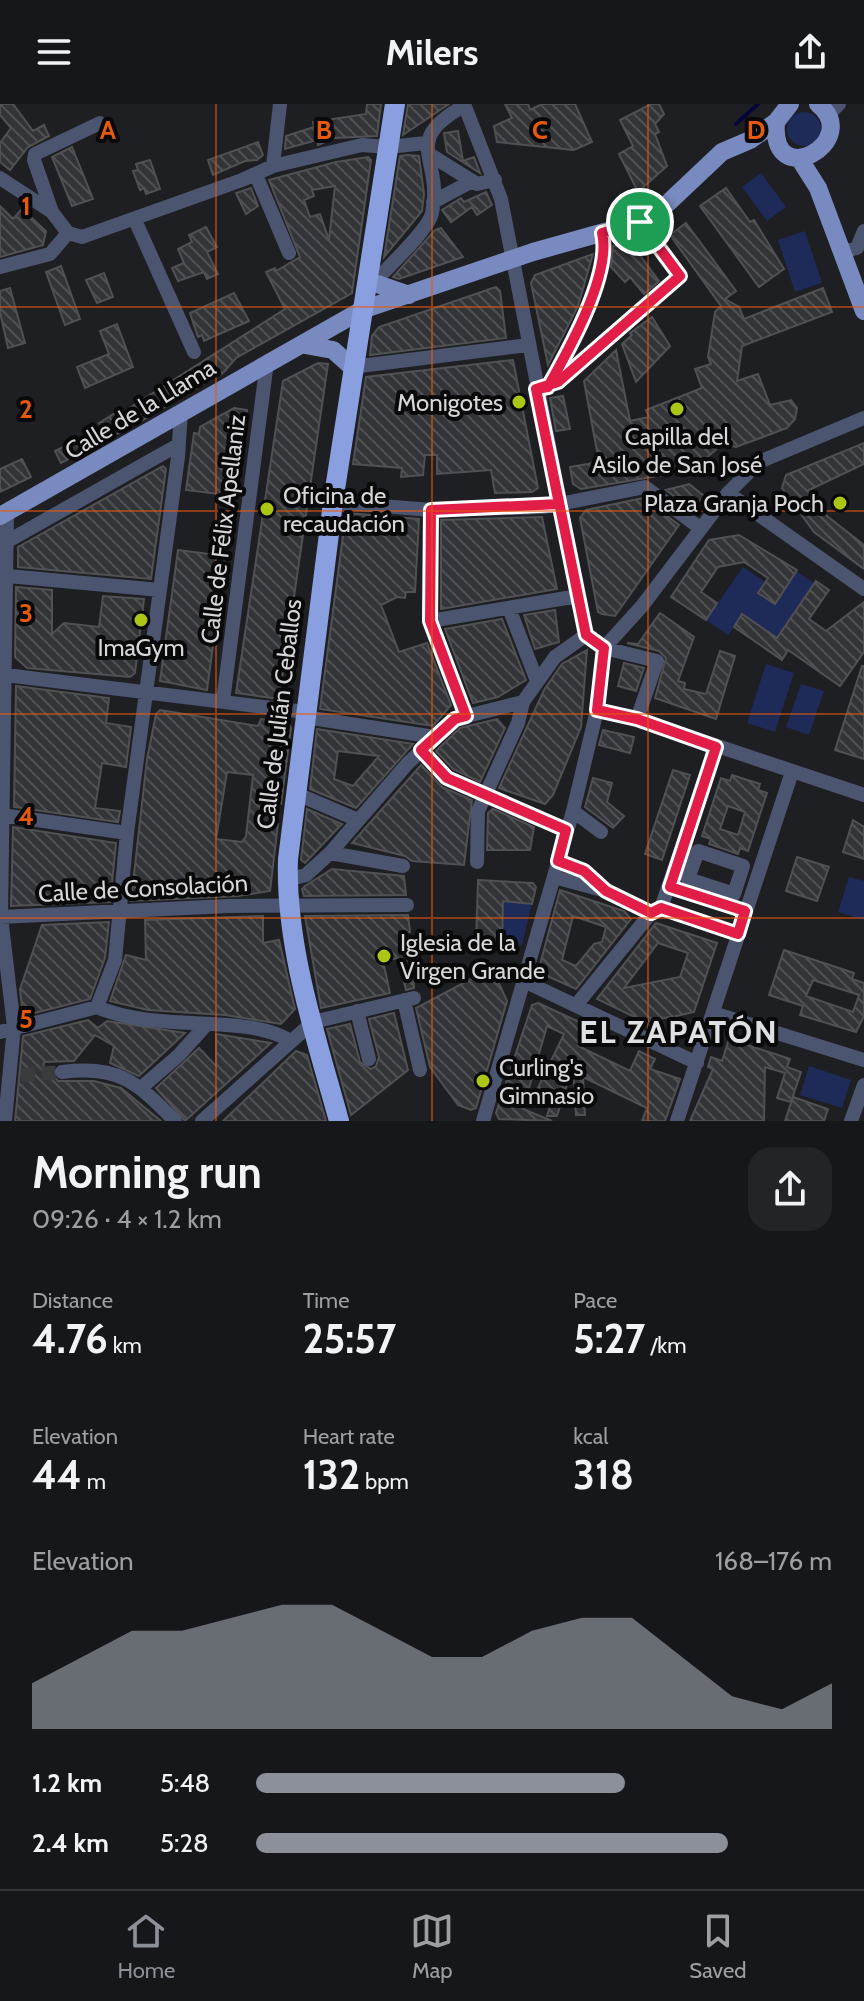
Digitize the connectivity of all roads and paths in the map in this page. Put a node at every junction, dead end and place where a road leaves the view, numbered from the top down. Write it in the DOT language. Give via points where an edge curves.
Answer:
graph roads {
  1 [pos="280,104"];
  2 [pos="395,104"];
  3 [pos="790,104"];
  4 [pos="464,105"];
  5 [pos="829,107"];
  6 [pos="776,122"];
  7 [pos="100,123"];
  8 [pos="750,140"];
  9 [pos="777,142"];
  10 [pos="388,147"];
  11 [pos="428,149"];
  12 [pos="808,157"];
  13 [pos="273,166"];
  14 [pos="256,175"];
  15 [pos="0,178"];
  16 [pos="495,180"];
  17 [pos="472,181"];
  18 [pos="433,202"];
  19 [pos="52,212"];
  20 [pos="135,220"];
  21 [pos="640,222"];
  22 [pos="864,231"];
  23 [pos="68,233"];
  24 [pos="602,233"];
  25 [pos="840,252"];
  26 [pos="289,253"];
  27 [pos="510,260"];
  28 [pos="0,267"];
  29 [pos="377,276"];
  30 [pos="409,295"];
  31 [pos="362,310"];
  32 [pos="864,311"];
  33 [pos="305,345"];
  34 [pos="528,345"];
  35 [pos="194,352"];
  36 [pos="267,362"];
  37 [pos="352,367"];
  38 [pos="542,388"];
  39 [pos="181,412"];
  40 [pos="864,418"];
  41 [pos="158,426"];
  42 [pos="178,445"];
  43 [pos="728,493"];
  44 [pos="333,502"];
  45 [pos="559,504"];
  46 [pos="431,510"];
  47 [pos="4,514"];
  48 [pos="700,528"];
  49 [pos="8,541"];
  50 [pos="8,576"];
  51 [pos="864,589"];
  52 [pos="160,590"];
  53 [pos="578,596"];
  54 [pos="509,608"];
  55 [pos="430,621"];
  56 [pos="586,635"];
  57 [pos="604,648"];
  58 [pos="3,657"];
  59 [pos="6,675"];
  60 [pos="537,681"];
  61 [pos="145,691"];
  62 [pos="223,701"];
  63 [pos="523,702"];
  64 [pos="597,710"];
  65 [pos="305,714"];
  66 [pos="466,716"];
  67 [pos="637,719"];
  68 [pos="435,737"];
  69 [pos="716,747"];
  70 [pos="421,750"];
  71 [pos="792,772"];
  72 [pos="297,794"];
  73 [pos="487,794"];
  74 [pos="864,795"];
  75 [pos="573,811"];
  76 [pos="2,815"];
  77 [pos="358,820"];
  78 [pos="566,830"];
  79 [pos="601,832"];
  80 [pos="127,833"];
  81 [pos="330,853"];
  82 [pos="558,861"];
  83 [pos="477,862"];
  84 [pos="403,866"];
  85 [pos="554,877"];
  86 [pos="287,880"];
  87 [pos="670,887"];
  88 [pos="606,891"];
  89 [pos="289,904"];
  90 [pos="407,905"];
  91 [pos="656,910"];
  92 [pos="117,911"];
  93 [pos="745,911"];
  94 [pos="0,917"];
  95 [pos="738,934"];
  96 [pos="526,982"];
  97 [pos="577,1004"];
  98 [pos="97,1007"];
  99 [pos="357,1011"];
  100 [pos="713,1013"];
  101 [pos="313,1022"];
  102 [pos="205,1026"];
  103 [pos="7,1029"];
  104 [pos="291,1041"];
  105 [pos="369,1059"];
  106 [pos="864,1060"];
  107 [pos="697,1063"];
  108 [pos="420,1070"];
  109 [pos="62,1072"];
  110 [pos="864,1085"];
  111 [pos="142,1087"];
  112 [pos="5,1121"];
  113 [pos="175,1121"];
  114 [pos="202,1121"];
  115 [pos="339,1121"];
  116 [pos="483,1121"];
  117 [pos="677,1121"];
  118 [pos="851,1121"];
  1 -- 13 [label="street"];
  2 -- 10 [label="highway, Calle de Julián Ceballos"];
  3 -- 6 [label="main road, Calle de la Llama"];
  4 -- 11 [label="street" via="440,119"];
  4 -- 16 [label="street"];
  5 -- 12 [label="main road" via="832,137"];
  6 -- 8 [label="main road, Calle de la Llama"];
  6 -- 9 [label="main road"];
  7 -- 19 [label="street" via="35,154"];
  8 -- 9 [label="main road"];
  8 -- 21 [label="main road, Calle de la Llama" via="722,152"];
  9 -- 12 [label="main road" via="783,150"];
  10 -- 11 [label="street"];
  10 -- 13 [label="street" via="362,145"];
  10 -- 29 [label="highway, Calle de Julián Ceballos"];
  11 -- 17 [label="street"];
  11 -- 18 [label="street"];
  12 -- 25 [label="main road"];
  13 -- 14 [label="street"];
  14 -- 20 [label="street"];
  14 -- 26 [label="street"];
  15 -- 19 [label="street"];
  16 -- 17 [label="street"];
  16 -- 27 [label="street"];
  17 -- 18 [label="street"];
  18 -- 29 [label="street" via="432,215"];
  19 -- 23 [label="street"];
  20 -- 23 [label="street" via="90,236"];
  20 -- 35 [label="street"];
  21 -- 24 [label="main road, Calle de la Llama"];
  21 -- 38 [label="street" via="680,276"];
  22 -- 25 [label="street" via="857,248"];
  23 -- 28 [label="street" via="50,254"];
  24 -- 27 [label="main road, Calle de la Llama"];
  24 -- 38 [label="street" via="606,250 573,342"];
  25 -- 32 [label="main road"];
  27 -- 30 [label="main road, Calle de la Llama"];
  27 -- 34 [label="street"];
  29 -- 30 [label="main road"];
  29 -- 31 [label="highway, Calle de Julián Ceballos"];
  30 -- 31 [label="main road, Calle de la Llama"];
  31 -- 33 [label="main road, Calle de la Llama"];
  31 -- 37 [label="highway, Calle de Julián Ceballos"];
  33 -- 36 [label="main road, Calle de la Llama"];
  33 -- 37 [label="main road" via="333,350"];
  34 -- 37 [label="street"];
  34 -- 38 [label="street"];
  36 -- 39 [label="main road, Calle de la Llama"];
  36 -- 62 [label="street, Calle de Félix Apellaniz"];
  37 -- 44 [label="highway, Calle de Julián Ceballos"];
  38 -- 45 [label="street"];
  39 -- 41 [label="main road, Calle de la Llama"];
  39 -- 42 [label="street"];
  40 -- 43 [label="street" via="759,462"];
  41 -- 42 [label="street"];
  41 -- 47 [label="main road, Calle de la Llama"];
  42 -- 49 [label="street, Calle de la Llama"];
  42 -- 52 [label="street"];
  43 -- 48 [label="street"];
  43 -- 51 [label="street"];
  44 -- 46 [label="street"];
  44 -- 65 [label="highway, Calle de Julián Ceballos"];
  45 -- 46 [label="street"];
  45 -- 48 [label="street" via="645,487"];
  45 -- 53 [label="street"];
  46 -- 55 [label="street"];
  47 -- 49 [label="street"];
  48 -- 57 [label="street"];
  49 -- 50 [label="street"];
  50 -- 52 [label="street"];
  50 -- 58 [label="street"];
  52 -- 61 [label="street"];
  53 -- 54 [label="street"];
  53 -- 56 [label="street"];
  54 -- 55 [label="street"];
  54 -- 60 [label="street"];
  55 -- 66 [label="street"];
  56 -- 57 [label="street"];
  56 -- 60 [label="street" via="565,648"];
  57 -- 64 [label="street"];
  57 -- 67 [label="street" via="657,661"];
  58 -- 59 [label="street"];
  59 -- 61 [label="street"];
  59 -- 76 [label="street"];
  60 -- 63 [label="street"];
  61 -- 62 [label="street"];
  61 -- 80 [label="street"];
  62 -- 65 [label="street"];
  63 -- 66 [label="street"];
  63 -- 73 [label="street"];
  64 -- 67 [label="street"];
  64 -- 75 [label="street"];
  65 -- 68 [label="street"];
  65 -- 72 [label="highway, Calle de Julián Ceballos"];
  66 -- 68 [label="street"];
  67 -- 69 [label="street"];
  68 -- 70 [label="street"];
  69 -- 71 [label="street"];
  69 -- 87 [label="street"];
  70 -- 73 [label="street" via="447,778"];
  70 -- 77 [label="street"];
  71 -- 74 [label="street"];
  71 -- 93 [label="street"];
  72 -- 77 [label="street"];
  72 -- 86 [label="highway, Calle de Julián Ceballos"];
  73 -- 78 [label="street"];
  73 -- 83 [label="street" via="478,811"];
  75 -- 78 [label="street"];
  75 -- 79 [label="street"];
  76 -- 80 [label="street"];
  76 -- 94 [label="street"];
  77 -- 81 [label="street"];
  78 -- 82 [label="street"];
  80 -- 92 [label="street"];
  81 -- 84 [label="street"];
  81 -- 86 [label="street" via="306,875"];
  82 -- 85 [label="street"];
  82 -- 88 [label="street" via="584,871"];
  85 -- 88 [label="street"];
  85 -- 96 [label="street"];
  86 -- 89 [label="highway, Calle de Julián Ceballos"];
  87 -- 91 [label="street"];
  87 -- 93 [label="street"];
  88 -- 91 [label="street"];
  89 -- 90 [label="street, Calle de Consolación"];
  89 -- 92 [label="street, Calle de Consolación"];
  89 -- 101 [label="highway, Calle de Julián Ceballos"];
  91 -- 95 [label="street"];
  91 -- 97 [label="street"];
  92 -- 94 [label="street, Calle de Consolación"];
  92 -- 98 [label="street" via="115,960"];
  93 -- 95 [label="street"];
  94 -- 103 [label="street"];
  95 -- 100 [label="street"];
  96 -- 97 [label="street"];
  96 -- 116 [label="street"];
  97 -- 107 [label="street"];
  98 -- 102 [label="street" via="121,1017"];
  98 -- 103 [label="street"];
  99 -- 101 [label="street"];
  99 -- 105 [label="street"];
  99 -- 108 [label="street" via="409,999"];
  100 -- 106 [label="street"];
  100 -- 107 [label="street"];
  101 -- 104 [label="street"];
  101 -- 115 [label="highway, Calle de Julián Ceballos"];
  102 -- 104 [label="street" via="271,1029"];
  102 -- 111 [label="street"];
  103 -- 112 [label="street" via="16,1075"];
  104 -- 114 [label="street"];
  107 -- 117 [label="street"];
  109 -- 111 [label="street" via="109,1071"];
  110 -- 118 [label="street"];
  111 -- 113 [label="street"];
}
